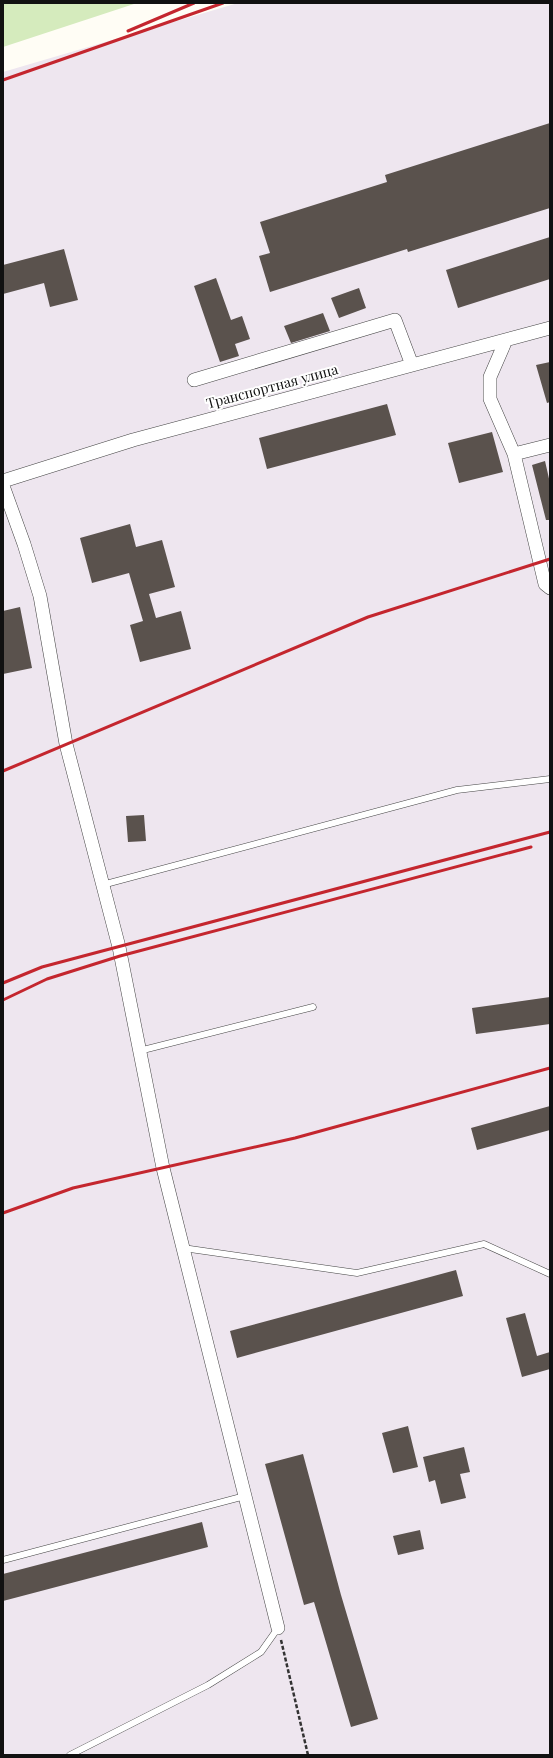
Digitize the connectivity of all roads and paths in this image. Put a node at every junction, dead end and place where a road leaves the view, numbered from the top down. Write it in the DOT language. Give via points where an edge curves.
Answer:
graph roads {
  1 [pos="550,328"];
  2 [pos="506,340"];
  3 [pos="412,366"];
  4 [pos="194,380"];
  5 [pos="550,445"];
  6 [pos="514,454"];
  7 [pos="3,481"];
  8 [pos="3,486"];
  9 [pos="550,588"];
  10 [pos="550,779"];
  11 [pos="102,885"];
  12 [pos="313,1007"];
  13 [pos="139,1051"];
  14 [pos="183,1248"];
  15 [pos="550,1274"];
  16 [pos="245,1496"];
  17 [pos="3,1560"];
  18 [pos="278,1628"];
  19 [pos="70,1755"];
  20 [pos="308,1755"];
  1 -- 2 [label="street, Транспортная улица"];
  2 -- 3 [label="street, Транспортная улица"];
  2 -- 6 [label="street" via="490,377 490,399"];
  3 -- 4 [label="street" via="395,320"];
  3 -- 7 [label="street, Транспортная улица" via="133,440"];
  5 -- 6 [label="street"];
  6 -- 9 [label="street" via="545,584"];
  8 -- 11 [label="street" via="40,596 66,744"];
  10 -- 11 [label="lane" via="457,790"];
  11 -- 13 [label="street" via="119,947"];
  12 -- 13 [label="lane"];
  13 -- 14 [label="street" via="163,1168"];
  14 -- 15 [label="lane" via="357,1273 484,1244"];
  14 -- 16 [label="street"];
  16 -- 17 [label="lane"];
  16 -- 18 [label="street"];
  18 -- 19 [label="lane" via="261,1652 208,1685"];
  18 -- 20 [label="path"];
}
